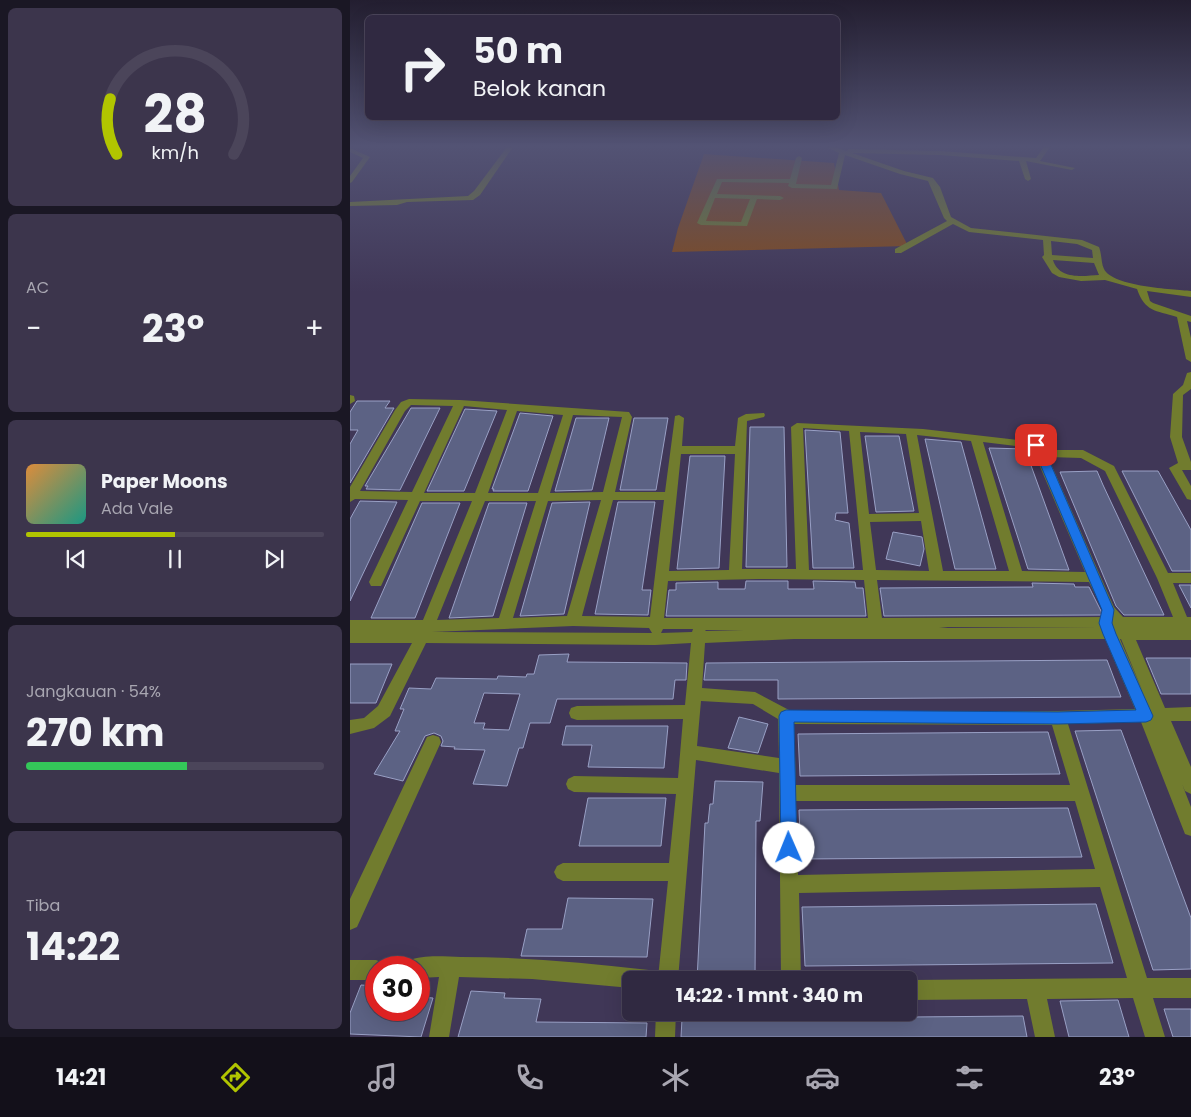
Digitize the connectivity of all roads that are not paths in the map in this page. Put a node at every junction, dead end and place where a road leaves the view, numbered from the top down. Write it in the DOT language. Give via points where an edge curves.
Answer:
graph roads {
  1 [pos="474,195"];
  2 [pos="939,195"];
  3 [pos="712,196"];
  4 [pos="754,197"];
  5 [pos="780,198"];
  6 [pos="438,200"];
  7 [pos="350,204"];
  8 [pos="430,207"];
  9 [pos="952,221"];
  10 [pos="1047,238"];
  11 [pos="898,251"];
  12 [pos="1046,257"];
  13 [pos="1098,261"];
  14 [pos="1106,277"];
  15 [pos="1141,288"];
  16 [pos="1191,294"];
  17 [pos="1181,316"];
  18 [pos="1191,320"];
  19 [pos="1191,359"];
  20 [pos="1191,375"];
  21 [pos="460,403"];
  22 [pos="513,407"];
  23 [pos="569,412"];
  24 [pos="760,415"];
  25 [pos="679,418"];
  26 [pos="854,429"];
  27 [pos="911,432"];
  28 [pos="976,439"];
  29 [pos="676,450"];
  30 [pos="740,450"];
  31 [pos="1041,453"];
  32 [pos="1188,466"];
  33 [pos="356,477"];
  34 [pos="415,496"];
  35 [pos="671,496"];
  36 [pos="1191,496"];
  37 [pos="351,497"];
  38 [pos="480,497"];
  39 [pos="543,497"];
  40 [pos="608,497"];
  41 [pos="926,517"];
  42 [pos="864,518"];
  43 [pos="735,574"];
  44 [pos="803,574"];
  45 [pos="870,575"];
  46 [pos="661,576"];
  47 [pos="937,576"];
  48 [pos="1017,577"];
  49 [pos="1093,577"];
  50 [pos="1164,578"];
  51 [pos="1191,578"];
  52 [pos="376,582"];
  53 [pos="573,621"];
  54 [pos="657,623"];
  55 [pos="504,624"];
  56 [pos="1114,625"];
  57 [pos="350,626"];
  58 [pos="1188,627"];
  59 [pos="876,628"];
  60 [pos="699,630"];
  61 [pos="424,632"];
  62 [pos="350,637"];
  63 [pos="655,638"];
  64 [pos="692,694"];
  65 [pos="691,712"];
  66 [pos="577,713"];
  67 [pos="1191,714"];
  68 [pos="1154,715"];
  69 [pos="786,716"];
  70 [pos="1058,718"];
  71 [pos="350,726"];
  72 [pos="433,742"];
  73 [pos="688,752"];
  74 [pos="787,766"];
  75 [pos="574,784"];
  76 [pos="685,786"];
  77 [pos="1191,786"];
  78 [pos="788,793"];
  79 [pos="1081,793"];
  80 [pos="1191,828"];
  81 [pos="563,872"];
  82 [pos="679,872"];
  83 [pos="1107,878"];
  84 [pos="790,884"];
  85 [pos="350,920"];
  86 [pos="451,966"];
  87 [pos="430,967"];
  88 [pos="350,970"];
  89 [pos="365,970"];
  90 [pos="669,971"];
  91 [pos="792,971"];
  92 [pos="622,977"];
  93 [pos="1191,988"];
  94 [pos="1035,989"];
  95 [pos="1140,989"];
  96 [pos="917,990"];
  97 [pos="666,1021"];
  98 [pos="439,1037"];
  99 [pos="665,1037"];
  100 [pos="1045,1037"];
  101 [pos="1155,1037"];
  1 -- 6 [label="street"];
  2 -- 9 [label="street"];
  3 -- 4 [label="street"];
  3 -- 4 [label="street" via="701,223 744,224"];
  4 -- 5 [label="street"];
  6 -- 7 [label="street"];
  6 -- 8 [label="street"];
  9 -- 10 [label="street" via="969,230"];
  9 -- 11 [label="street"];
  10 -- 12 [label="street"];
  10 -- 13 [label="street" via="1089,245 1096,249"];
  12 -- 13 [label="street"];
  12 -- 14 [label="street" via="1054,271 1063,277"];
  13 -- 14 [label="street"];
  14 -- 15 [label="street"];
  15 -- 16 [label="street"];
  15 -- 17 [label="street" via="1150,305"];
  17 -- 18 [label="street"];
  17 -- 19 [label="street"];
  20 -- 32 [label="street" via="1188,386 1178,394 1176,437"];
  21 -- 22 [label="street"];
  21 -- 33 [label="street" via="405,404"];
  21 -- 34 [label="street"];
  22 -- 23 [label="street"];
  22 -- 38 [label="street"];
  23 -- 39 [label="street"];
  23 -- 40 [label="street" via="625,414"];
  24 -- 30 [label="street" via="742,420"];
  25 -- 29 [label="street"];
  26 -- 27 [label="street"];
  26 -- 42 [label="street"];
  26 -- 44 [label="street" via="797,427"];
  27 -- 28 [label="street"];
  27 -- 41 [label="street"];
  28 -- 31 [label="street" via="1032,444"];
  28 -- 48 [label="street"];
  29 -- 30 [label="street"];
  29 -- 35 [label="street"];
  30 -- 43 [label="street"];
  31 -- 49 [label="street"];
  31 -- 50 [label="street" via="1083,454 1110,469"];
  32 -- 36 [label="street" via="1175,468"];
  33 -- 37 [label="street"];
  34 -- 37 [label="street"];
  34 -- 38 [label="street"];
  34 -- 52 [label="street"];
  35 -- 40 [label="street"];
  35 -- 46 [label="street"];
  38 -- 39 [label="street"];
  38 -- 61 [label="street"];
  39 -- 40 [label="street"];
  39 -- 55 [label="street"];
  40 -- 53 [label="street"];
  41 -- 42 [label="street"];
  41 -- 47 [label="street"];
  42 -- 45 [label="street"];
  43 -- 44 [label="street"];
  43 -- 46 [label="street"];
  44 -- 45 [label="street"];
  45 -- 47 [label="street"];
  45 -- 59 [label="street"];
  46 -- 54 [label="street"];
  47 -- 48 [label="street"];
  48 -- 49 [label="street"];
  49 -- 56 [label="street"];
  50 -- 51 [label="street"];
  50 -- 58 [label="street"];
  53 -- 54 [label="street"];
  53 -- 55 [label="street"];
  54 -- 60 [label="street"];
  54 -- 63 [label="street"];
  55 -- 61 [label="street"];
  56 -- 58 [label="street"];
  56 -- 59 [label="street"];
  56 -- 68 [label="street"];
  57 -- 61 [label="street"];
  59 -- 60 [label="street" via="794,632"];
  60 -- 63 [label="street"];
  60 -- 64 [label="street"];
  61 -- 62 [label="street"];
  61 -- 63 [label="street"];
  61 -- 71 [label="street" via="384,712 366,725"];
  64 -- 65 [label="street"];
  64 -- 69 [label="street" via="755,698"];
  65 -- 66 [label="street"];
  65 -- 73 [label="street"];
  67 -- 68 [label="street"];
  68 -- 70 [label="street"];
  68 -- 77 [label="street"];
  68 -- 80 [label="street"];
  69 -- 70 [label="street"];
  69 -- 74 [label="street"];
  70 -- 79 [label="street"];
  72 -- 85 [label="street"];
  73 -- 74 [label="street"];
  73 -- 76 [label="street"];
  74 -- 78 [label="street"];
  75 -- 76 [label="street"];
  76 -- 82 [label="street"];
  78 -- 79 [label="street"];
  78 -- 84 [label="street"];
  79 -- 83 [label="street"];
  81 -- 82 [label="street"];
  82 -- 90 [label="street"];
  83 -- 84 [label="street"];
  83 -- 95 [label="street"];
  84 -- 91 [label="street"];
  86 -- 87 [label="street"];
  86 -- 92 [label="street" via="547,968"];
  86 -- 98 [label="street"];
  88 -- 89 [label="street"];
  93 -- 95 [label="street"];
  94 -- 95 [label="street"];
  94 -- 96 [label="street"];
  94 -- 100 [label="street"];
  95 -- 101 [label="street"];
  97 -- 99 [label="street"];
}
